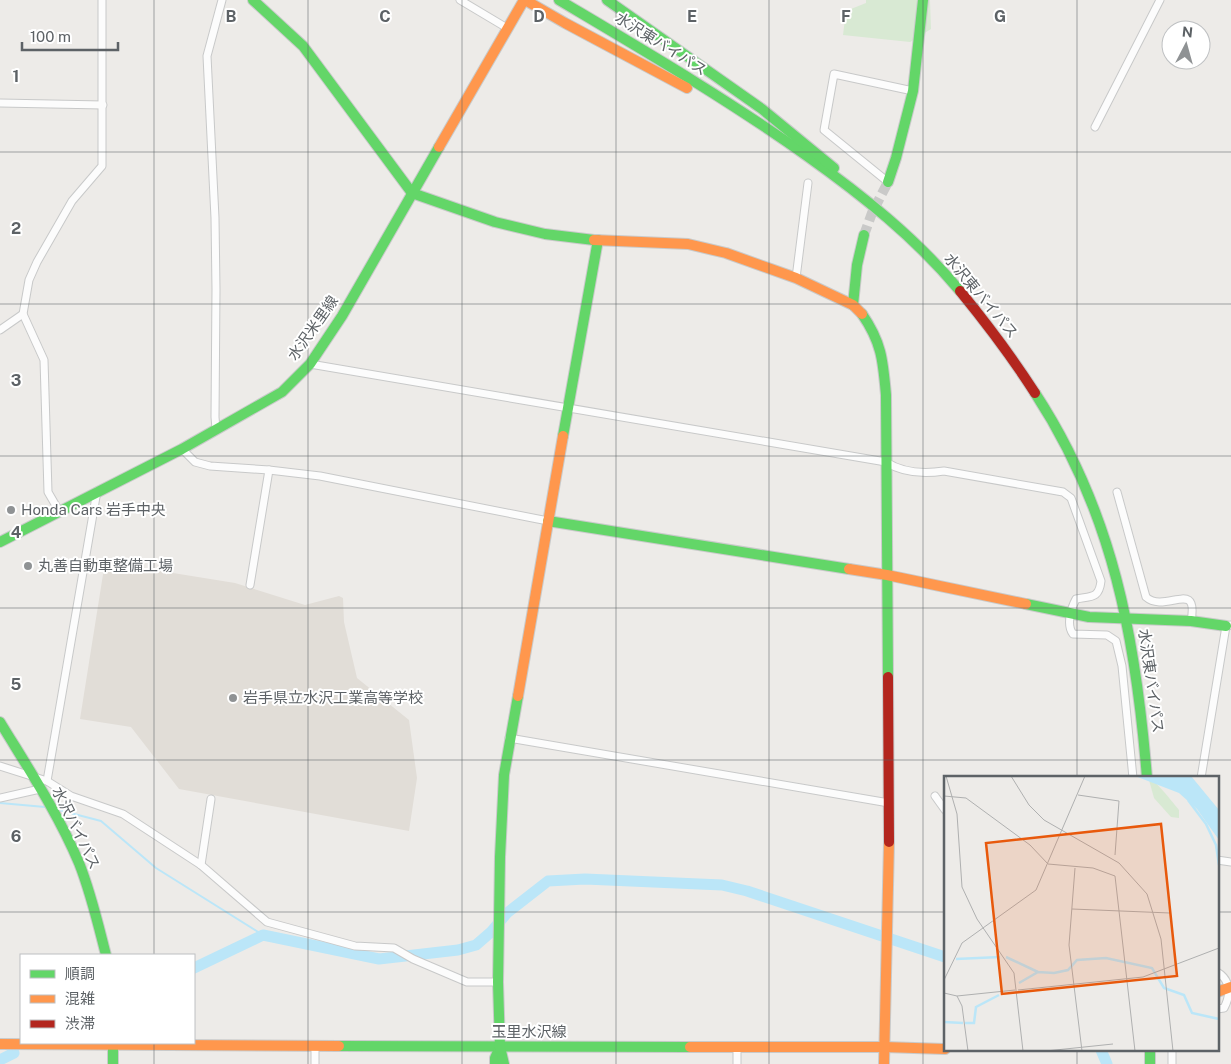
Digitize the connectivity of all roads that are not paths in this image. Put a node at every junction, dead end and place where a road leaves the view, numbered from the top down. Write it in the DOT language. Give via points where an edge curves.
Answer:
graph roads {
  1 [pos="102,0"];
  2 [pos="222,0"];
  3 [pos="252,0"];
  4 [pos="460,0"];
  5 [pos="525,0"];
  6 [pos="559,0"];
  7 [pos="607,0"];
  8 [pos="923,0"];
  9 [pos="1160,0"];
  10 [pos="507,28"];
  11 [pos="913,91"];
  12 [pos="0,104"];
  13 [pos="102,105"];
  14 [pos="1095,127"];
  15 [pos="789,144"];
  16 [pos="888,182"];
  17 [pos="808,183"];
  18 [pos="412,193"];
  19 [pos="864,235"];
  20 [pos="911,239"];
  21 [pos="598,240"];
  22 [pos="796,278"];
  23 [pos="852,305"];
  24 [pos="23,314"];
  25 [pos="0,330"];
  26 [pos="310,364"];
  27 [pos="568,408"];
  28 [pos="216,429"];
  29 [pos="182,448"];
  30 [pos="886,462"];
  31 [pos="269,470"];
  32 [pos="96,492"];
  33 [pos="1117,492"];
  34 [pos="59,511"];
  35 [pos="548,521"];
  36 [pos="0,542"];
  37 [pos="887,575"];
  38 [pos="250,585"];
  39 [pos="1071,614"];
  40 [pos="1127,618"];
  41 [pos="1191,621"];
  42 [pos="1229,626"];
  43 [pos="0,722"];
  44 [pos="509,738"];
  45 [pos="0,766"];
  46 [pos="1133,776"];
  47 [pos="1147,776"];
  48 [pos="1201,776"];
  49 [pos="34,778"];
  50 [pos="44,785"];
  51 [pos="935,796"];
  52 [pos="0,798"];
  53 [pos="211,799"];
  54 [pos="889,803"];
  55 [pos="944,809"];
  56 [pos="1218,860"];
  57 [pos="1231,862"];
  58 [pos="201,865"];
  59 [pos="106,954"];
  60 [pos="1218,972"];
  61 [pos="498,982"];
  62 [pos="1230,988"];
  63 [pos="1218,992"];
  64 [pos="1218,1009"];
  65 [pos="0,1044"];
  66 [pos="113,1044"];
  67 [pos="315,1046"];
  68 [pos="737,1046"];
  69 [pos="500,1047"];
  70 [pos="884,1047"];
  71 [pos="944,1049"];
  72 [pos="113,1064"];
  73 [pos="315,1064"];
  74 [pos="495,1064"];
  75 [pos="504,1064"];
  76 [pos="737,1064"];
  77 [pos="884,1064"];
  1 -- 13 [label="street"];
  2 -- 28 [label="street" via="206,56 215,218"];
  3 -- 18 [label="main road" via="303,46"];
  4 -- 10 [label="street"];
  5 -- 10 [label="main road, 水沢米里線"];
  5 -- 15 [label="main road" via="569,27 636,59"];
  6 -- 15 [label="main road, 水沢東バイパス"];
  7 -- 20 [label="main road" via="798,136"];
  8 -- 11 [label="main road"];
  9 -- 14 [label="street"];
  10 -- 18 [label="main road, 水沢米里線"];
  11 -- 16 [label="main road"];
  11 -- 16 [label="street" via="834,74 824,130"];
  12 -- 13 [label="street"];
  13 -- 24 [label="street" via="102,166 72,201 36,262"];
  15 -- 20 [label="main road, 水沢東バイパス"];
  17 -- 22 [label="street"];
  18 -- 21 [label="main road" via="495,222 545,234"];
  18 -- 26 [label="main road, 水沢米里線" via="342,316"];
  19 -- 23 [label="main road"];
  20 -- 40 [label="main road, 水沢東バイパス" via="995,332 1040,400 1079,472 1095,511"];
  21 -- 22 [label="main road" via="688,244 726,253"];
  21 -- 27 [label="main road"];
  22 -- 23 [label="main road"];
  23 -- 30 [label="main road" via="871,326 883,359"];
  24 -- 25 [label="street"];
  24 -- 34 [label="street" via="44,360 48,492"];
  26 -- 27 [label="street"];
  26 -- 28 [label="main road, 水沢米里線" via="282,392"];
  27 -- 30 [label="street"];
  27 -- 35 [label="main road"];
  28 -- 29 [label="main road, 水沢米里線"];
  29 -- 31 [label="street" via="195,462 210,466"];
  29 -- 32 [label="main road, 水沢米里線"];
  30 -- 37 [label="main road"];
  30 -- 39 [label="street" via="895,468 927,474 944,471 1052,489 1071,498 1101,580 1096,595 1076,599"];
  31 -- 35 [label="street" via="320,476"];
  31 -- 38 [label="street"];
  32 -- 34 [label="main road, 水沢米里線"];
  32 -- 50 [label="street"];
  33 -- 41 [label="street" via="1146,597 1157,603 1187,598 1194,608"];
  34 -- 36 [label="main road, 水沢米里線"];
  35 -- 37 [label="main road"];
  35 -- 44 [label="main road"];
  37 -- 39 [label="main road"];
  37 -- 54 [label="main road"];
  39 -- 40 [label="main road"];
  39 -- 46 [label="street" via="1069,628 1073,634 1107,635 1116,641 1122,666"];
  40 -- 41 [label="main road"];
  40 -- 47 [label="main road, 水沢東バイパス" via="1138,682"];
  41 -- 42 [label="main road"];
  42 -- 48 [label="street"];
  43 -- 49 [label="main road, 水沢バイパス"];
  44 -- 54 [label="street"];
  44 -- 61 [label="main road" via="503,793"];
  45 -- 49 [label="street"];
  49 -- 50 [label="main road, 水沢バイパス"];
  50 -- 52 [label="street"];
  50 -- 58 [label="street" via="123,814"];
  50 -- 59 [label="main road, 水沢バイパス" via="86,883"];
  51 -- 55 [label="street"];
  53 -- 58 [label="street"];
  54 -- 70 [label="main road"];
  56 -- 57 [label="street"];
  58 -- 61 [label="street" via="267,922 356,946 394,948 467,982"];
  60 -- 62 [label="street" via="1225,976"];
  61 -- 69 [label="main road"];
  62 -- 63 [label="main road"];
  62 -- 64 [label="street" via="1229,1001 1224,1008"];
  65 -- 66 [label="main road, 玉里水沢線"];
  66 -- 67 [label="main road, 玉里水沢線"];
  66 -- 72 [label="main road"];
  67 -- 69 [label="main road, 玉里水沢線"];
  67 -- 73 [label="street"];
  68 -- 69 [label="main road, 玉里水沢線"];
  68 -- 70 [label="main road, 玉里水沢線"];
  68 -- 76 [label="street"];
  69 -- 74 [label="main road"];
  69 -- 75 [label="main road"];
  70 -- 71 [label="main road, 玉里水沢線"];
  70 -- 77 [label="main road"];
}
